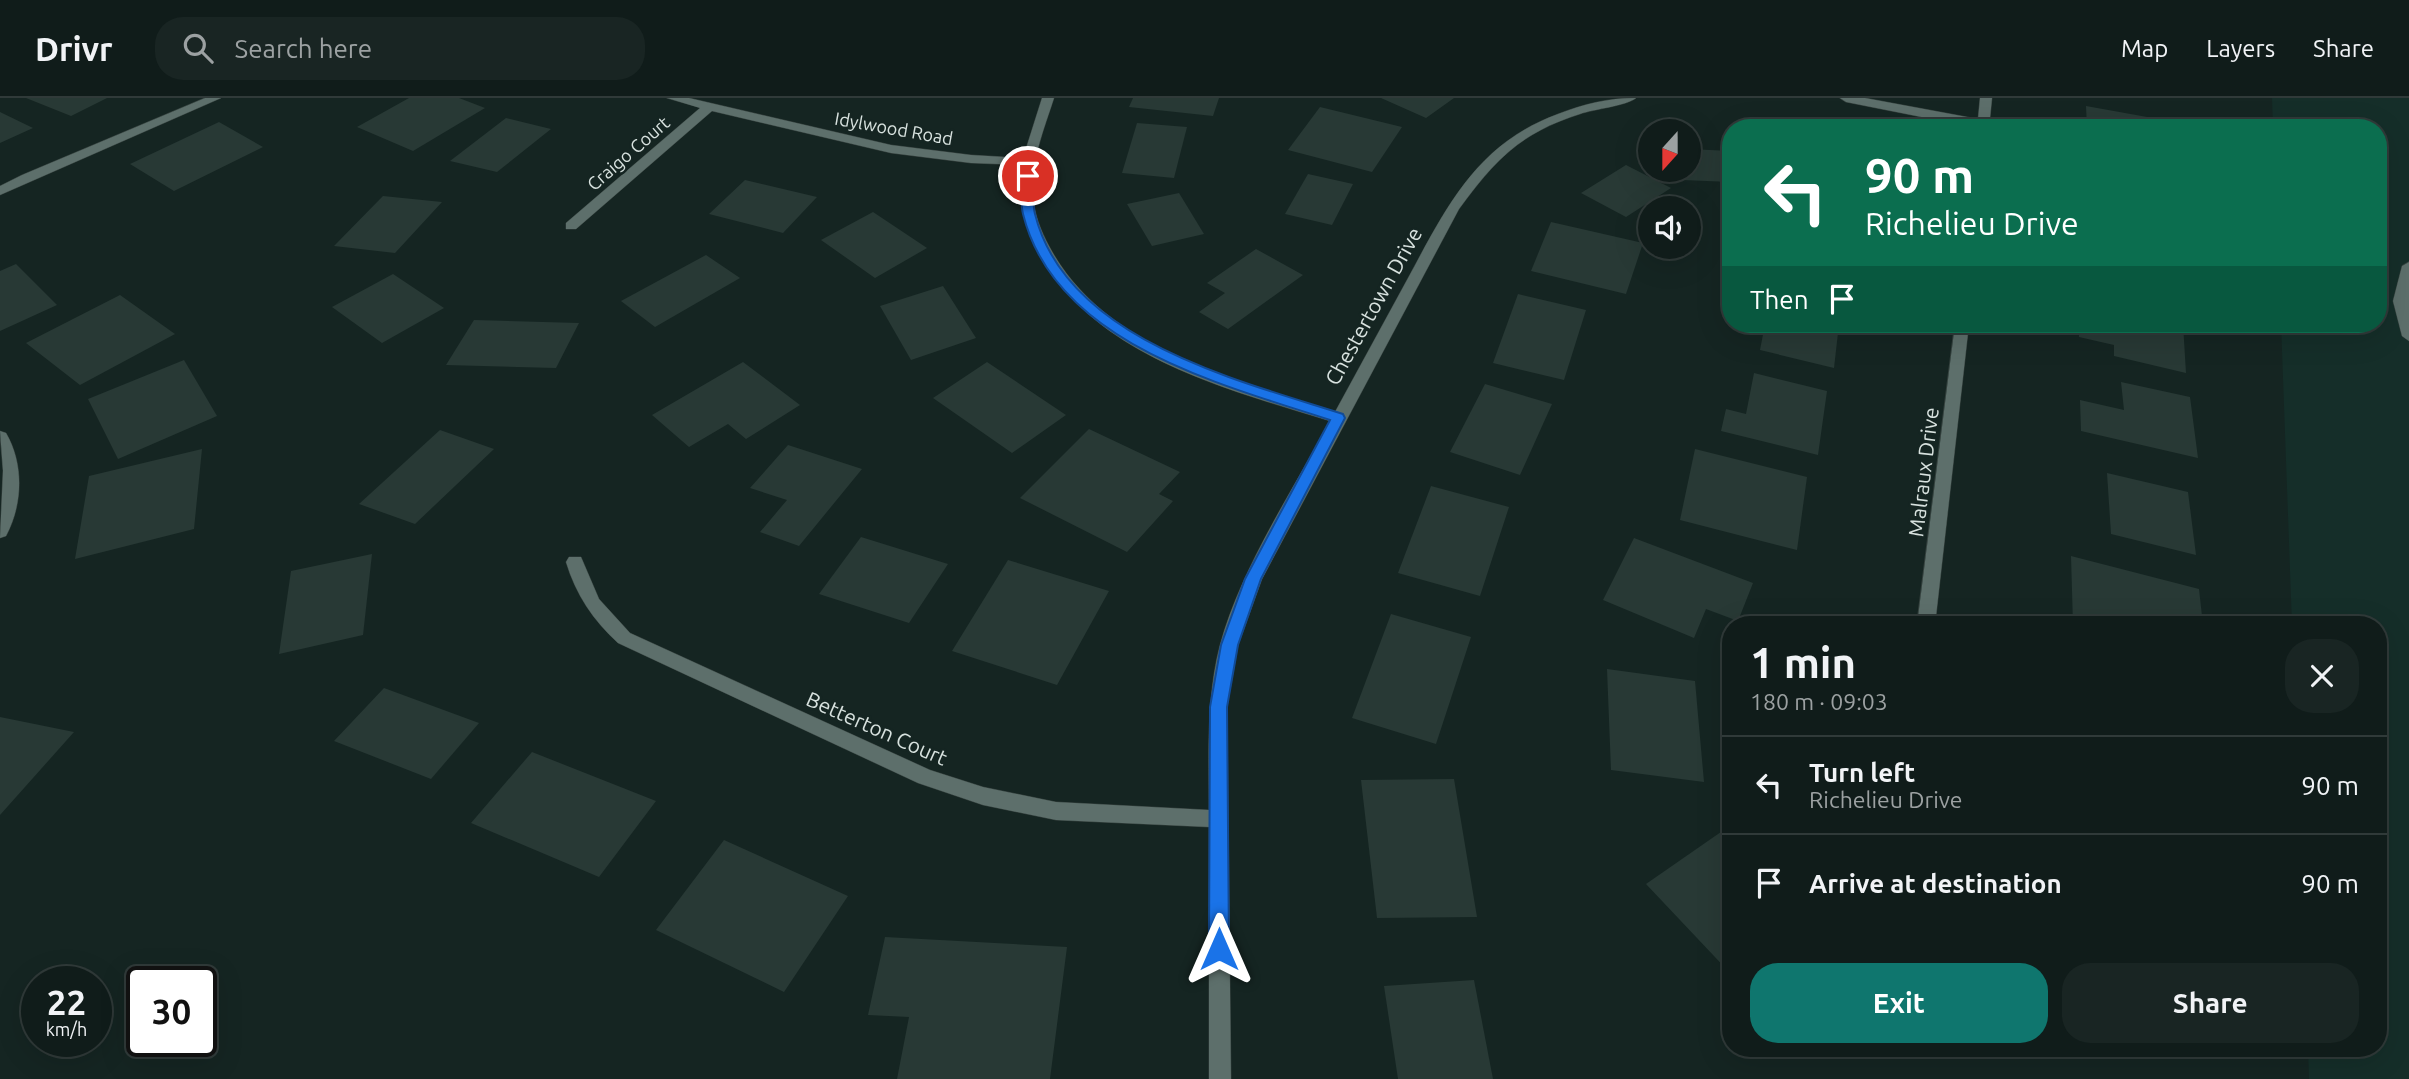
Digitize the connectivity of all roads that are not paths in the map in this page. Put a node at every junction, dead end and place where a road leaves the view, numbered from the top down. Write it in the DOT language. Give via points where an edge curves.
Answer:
graph roads {
  1 [pos="215,98"];
  2 [pos="673,98"];
  3 [pos="1048,98"];
  4 [pos="1630,98"];
  5 [pos="1846,98"];
  6 [pos="1986,98"];
  7 [pos="709,107"];
  8 [pos="1949,119"];
  9 [pos="1984,119"];
  10 [pos="1029,162"];
  11 [pos="0,191"];
  12 [pos="571,226"];
  13 [pos="2409,266"];
  14 [pos="1961,333"];
  15 [pos="2409,336"];
  16 [pos="1338,418"];
  17 [pos="0,437"];
  18 [pos="0,532"];
  19 [pos="575,562"];
  20 [pos="1927,616"];
  21 [pos="1218,819"];
  22 [pos="1220,1079"];
  1 -- 11 [label="street"];
  2 -- 7 [label="street, Idylwood Road"];
  3 -- 10 [label="street"];
  4 -- 16 [label="street, Chestertown Drive" via="1543,125 1489,161 1453,208"];
  5 -- 8 [label="street"];
  6 -- 9 [label="street"];
  7 -- 10 [label="street, Idylwood Road" via="891,149"];
  7 -- 12 [label="street, Craigo Court"];
  10 -- 16 [label="street" via="1028,212 1042,250 1064,282 1103,317 1145,347 1202,373"];
  13 -- 15 [label="street" via="2400,301"];
  14 -- 20 [label="street, Malraux Drive"];
  16 -- 21 [label="street, Chestertown Drive" via="1253,579 1229,645 1219,707"];
  17 -- 18 [label="street" via="12,471 9,509"];
  19 -- 21 [label="street, Betterton Court" via="580,583 596,612 624,638 925,777 982,796 1056,811"];
  21 -- 22 [label="street, Chestertown Drive"];
}
